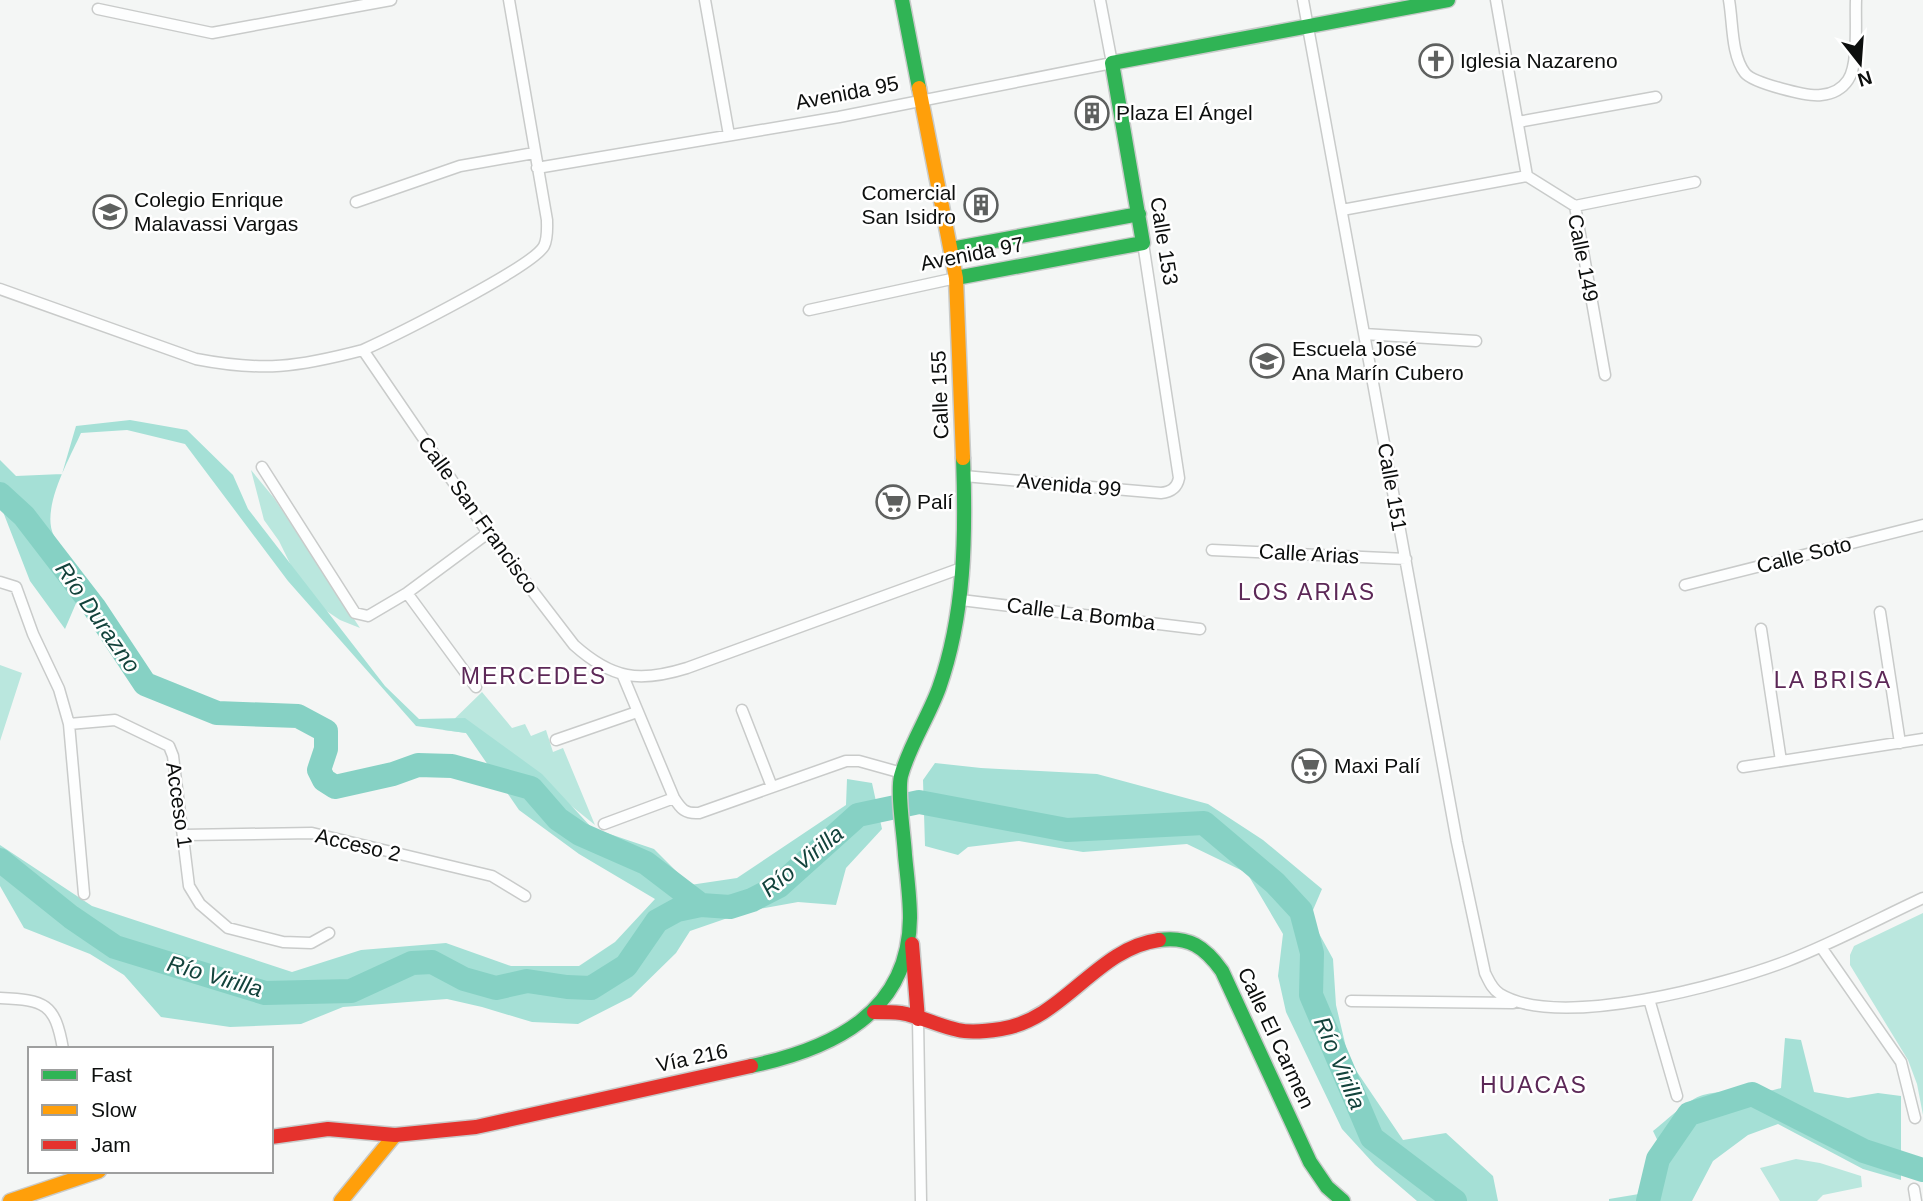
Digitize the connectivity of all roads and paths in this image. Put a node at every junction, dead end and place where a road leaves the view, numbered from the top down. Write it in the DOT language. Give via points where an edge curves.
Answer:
graph roads {
  1 [pos="391,0"];
  2 [pos="509,0"];
  3 [pos="705,0"];
  4 [pos="902,0"];
  5 [pos="1100,0"];
  6 [pos="1303,0"];
  7 [pos="1448,0"];
  8 [pos="1496,0"];
  9 [pos="1730,0"];
  10 [pos="1856,0"];
  11 [pos="98,9"];
  12 [pos="1308,27"];
  13 [pos="1112,63"];
  14 [pos="1656,97"];
  15 [pos="920,100"];
  16 [pos="1518,122"];
  17 [pos="729,135"];
  18 [pos="534,153"];
  19 [pos="537,168"];
  20 [pos="1527,176"];
  21 [pos="1695,182"];
  22 [pos="356,202"];
  23 [pos="1575,206"];
  24 [pos="1342,210"];
  25 [pos="1139,214"];
  26 [pos="1143,243"];
  27 [pos="951,249"];
  28 [pos="956,278"];
  29 [pos="0,289"];
  30 [pos="809,310"];
  31 [pos="1364,334"];
  32 [pos="1476,341"];
  33 [pos="363,350"];
  34 [pos="1605,375"];
  35 [pos="262,467"];
  36 [pos="964,476"];
  37 [pos="1173,489"];
  38 [pos="1923,524"];
  39 [pos="488,533"];
  40 [pos="1212,550"];
  41 [pos="1406,559"];
  42 [pos="964,567"];
  43 [pos="0,582"];
  44 [pos="1685,585"];
  45 [pos="407,593"];
  46 [pos="961,600"];
  47 [pos="1880,612"];
  48 [pos="1200,629"];
  49 [pos="1761,629"];
  50 [pos="623,676"];
  51 [pos="476,687"];
  52 [pos="742,710"];
  53 [pos="637,712"];
  54 [pos="69,724"];
  55 [pos="1923,739"];
  56 [pos="556,740"];
  57 [pos="1900,743"];
  58 [pos="1781,761"];
  59 [pos="1743,767"];
  60 [pos="901,777"];
  61 [pos="772,787"];
  62 [pos="674,798"];
  63 [pos="604,824"];
  64 [pos="184,835"];
  65 [pos="85,894"];
  66 [pos="525,896"];
  67 [pos="1923,898"];
  68 [pos="910,920"];
  69 [pos="329,933"];
  70 [pos="1821,947"];
  71 [pos="0,998"];
  72 [pos="1649,999"];
  73 [pos="1350,1001"];
  74 [pos="1523,1002"];
  75 [pos="874,1012"];
  76 [pos="918,1019"];
  77 [pos="63,1047"];
  78 [pos="1676,1096"];
  79 [pos="1915,1118"];
  80 [pos="395,1135"];
  81 [pos="273,1137"];
  82 [pos="86,1173"];
  83 [pos="10,1201"];
  84 [pos="341,1201"];
  85 [pos="921,1201"];
  86 [pos="1343,1201"];
  1 -- 11 [label="street" via="212,33"];
  2 -- 18 [label="street"];
  3 -- 17 [label="street"];
  4 -- 15 [label="main road, Calle 155"];
  5 -- 13 [label="street, Calle 153"];
  6 -- 12 [label="street, Calle 151"];
  7 -- 12 [label="main road, Avenida 95"];
  8 -- 16 [label="street"];
  9 -- 10 [label="street" via="1738,59 1745,73 1754,81 1819,96 1837,91 1853,69"];
  12 -- 13 [label="main road, Avenida 95"];
  12 -- 24 [label="street, Calle 151"];
  13 -- 15 [label="street, Avenida 95"];
  13 -- 25 [label="main road, Calle 153"];
  14 -- 16 [label="street"];
  15 -- 17 [label="street, Avenida 95"];
  15 -- 27 [label="main road, Calle 155"];
  16 -- 20 [label="street"];
  17 -- 19 [label="street, Avenida 95"];
  18 -- 19 [label="street"];
  18 -- 22 [label="street" via="460,166"];
  19 -- 33 [label="street" via="547,220 545,245 539,253"];
  20 -- 23 [label="street, Calle 149"];
  20 -- 24 [label="street"];
  21 -- 23 [label="street"];
  23 -- 34 [label="street, Calle 149"];
  24 -- 31 [label="street, Calle 151"];
  25 -- 26 [label="main road, Calle 153"];
  25 -- 27 [label="main road, Avenida 97"];
  26 -- 28 [label="main road, Avenida 97"];
  26 -- 37 [label="street, Calle 153" via="1179,478"];
  27 -- 28 [label="main road, Calle 155"];
  28 -- 30 [label="street, Avenida 97"];
  28 -- 36 [label="main road, Calle 155"];
  29 -- 33 [label="street" via="196,359 222,364 295,366"];
  31 -- 32 [label="street"];
  31 -- 41 [label="street, Calle 151"];
  33 -- 39 [label="street, Calle San Francisco"];
  35 -- 45 [label="street" via="355,613 368,616"];
  36 -- 37 [label="street, Avenida 99" via="1161,493"];
  36 -- 42 [label="main road, Calle 155"];
  38 -- 44 [label="street, Calle Soto"];
  39 -- 45 [label="street"];
  39 -- 50 [label="street, Calle San Francisco" via="574,645 588,658"];
  40 -- 41 [label="street, Calle Arias"];
  41 -- 74 [label="street, Calle 151" via="1485,972 1499,994"];
  42 -- 46 [label="main road, Calle 155"];
  42 -- 50 [label="street, Calle San Francisco" via="687,668 647,678"];
  43 -- 54 [label="street" via="16,587"];
  45 -- 51 [label="street"];
  46 -- 48 [label="street, Calle La Bomba"];
  46 -- 60 [label="main road, Calle 155" via="939,687"];
  47 -- 57 [label="street"];
  49 -- 58 [label="street"];
  50 -- 53 [label="street"];
  52 -- 61 [label="street"];
  53 -- 56 [label="street"];
  53 -- 62 [label="street"];
  54 -- 64 [label="street, Acceso 1" via="115,720 169,746"];
  54 -- 65 [label="street"];
  55 -- 57 [label="street"];
  57 -- 58 [label="street"];
  58 -- 59 [label="street"];
  60 -- 61 [label="street" via="859,761 846,761"];
  60 -- 68 [label="main road, Vía 216"];
  61 -- 62 [label="street" via="699,813 681,809"];
  62 -- 63 [label="street"];
  64 -- 66 [label="street, Acceso 2" via="312,833 492,876"];
  64 -- 69 [label="street, Acceso 1" via="189,886 200,904 228,928 283,942 311,943"];
  67 -- 70 [label="street"];
  68 -- 75 [label="main road, Vía 216" via="903,963"];
  68 -- 76 [label="main road"];
  70 -- 72 [label="street" via="1785,962"];
  70 -- 79 [label="street" via="1901,1062"];
  71 -- 77 [label="street" via="50,1008"];
  72 -- 74 [label="street" via="1587,1008"];
  72 -- 78 [label="street"];
  73 -- 74 [label="street"];
  75 -- 76 [label="main road, Calle El Carmen"];
  75 -- 80 [label="main road, Vía 216" via="838,1038 762,1064 518,1119"];
  76 -- 85 [label="street"];
  76 -- 86 [label="main road, Calle El Carmen" via="960,1031 1003,1029 1031,1018 1102,966 1146,942 1190,942 1209,953 1223,971 1310,1162"];
  80 -- 81 [label="main road, Vía 216" via="328,1129"];
  80 -- 84 [label="main road"];
  82 -- 83 [label="main road"];
}
